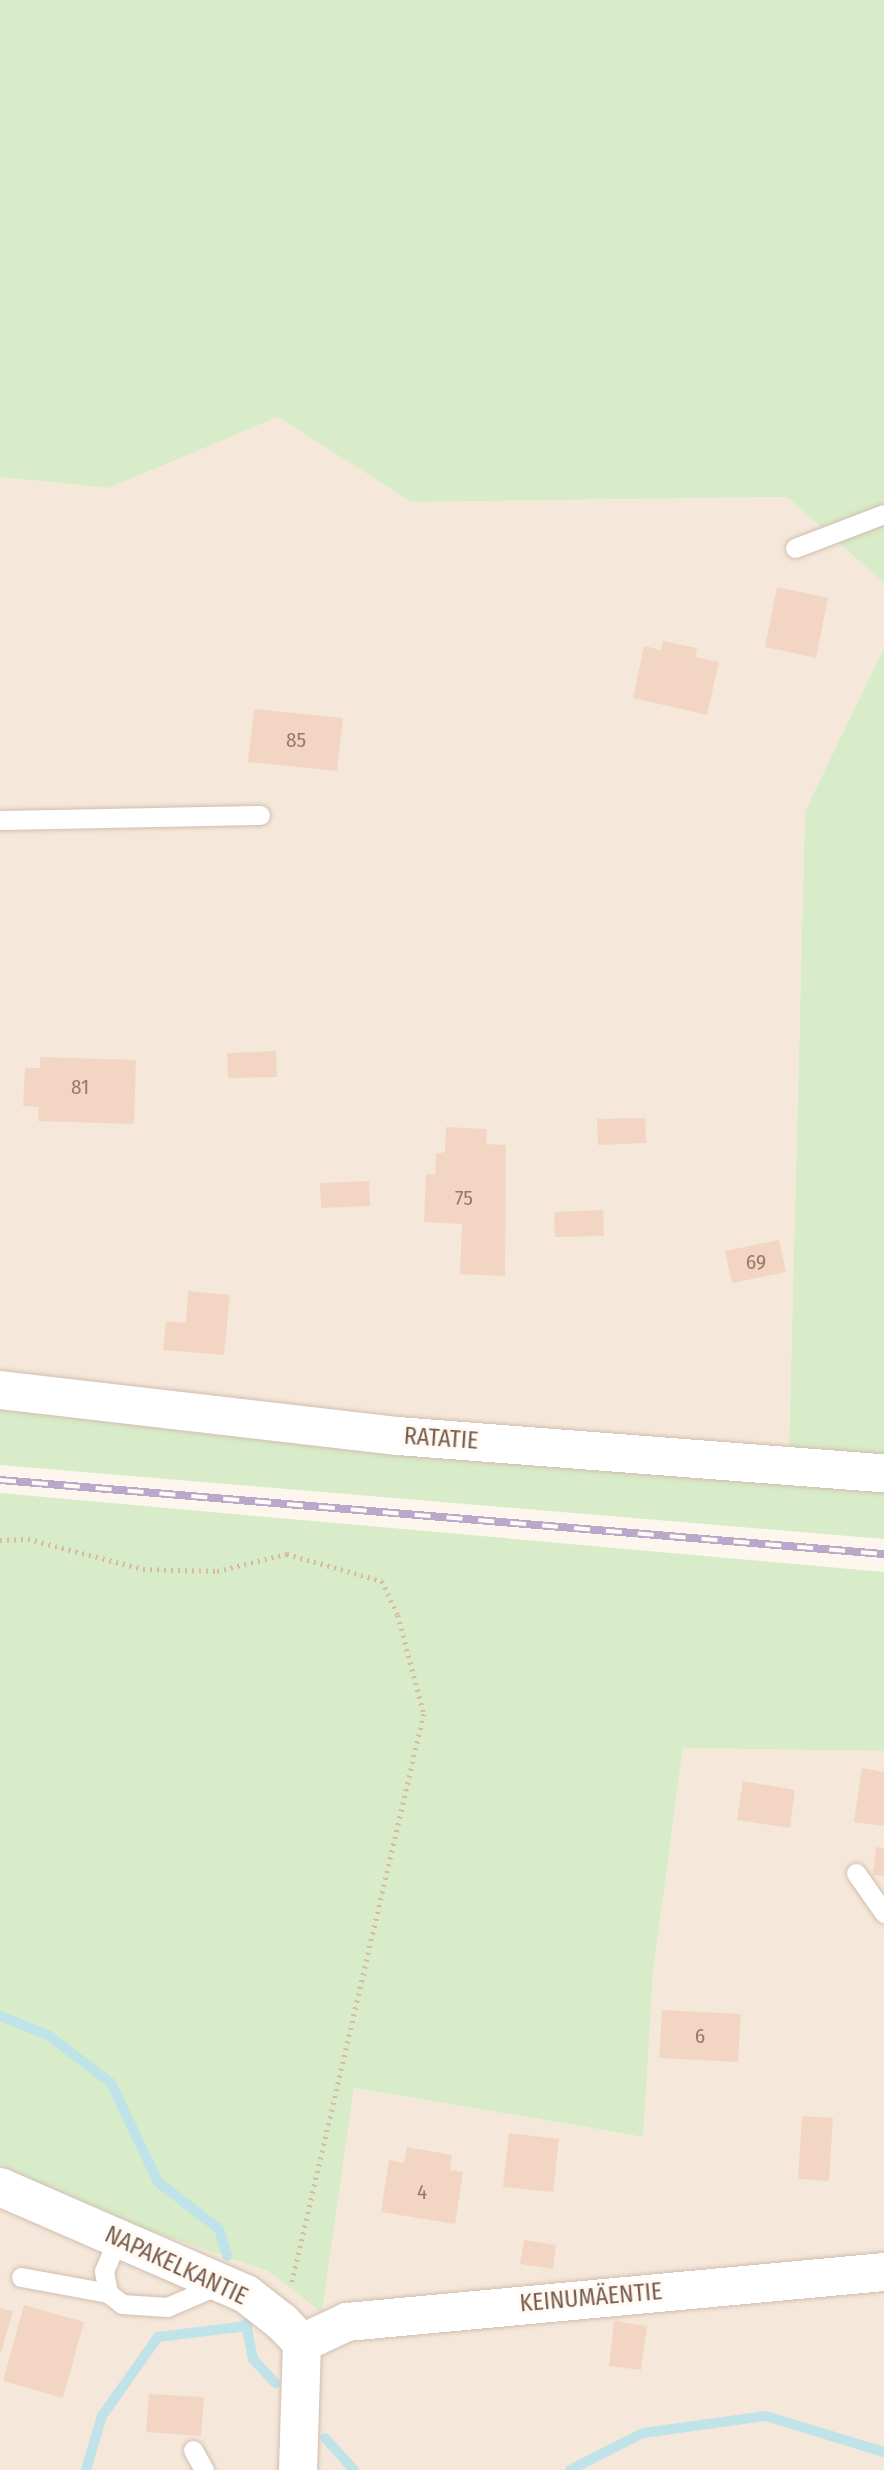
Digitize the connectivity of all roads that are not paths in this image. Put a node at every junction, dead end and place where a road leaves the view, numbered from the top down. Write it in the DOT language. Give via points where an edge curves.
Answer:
graph roads {
  1 [pos="884,514"];
  2 [pos="795,548"];
  3 [pos="260,815"];
  4 [pos="0,820"];
  5 [pos="0,1390"];
  6 [pos="884,1473"];
  7 [pos="856,1873"];
  8 [pos="884,1913"];
  9 [pos="0,2187"];
  10 [pos="118,2238"];
  11 [pos="884,2272"];
  12 [pos="21,2277"];
  13 [pos="222,2284"];
  14 [pos="108,2292"];
  15 [pos="292,2332"];
  16 [pos="193,2450"];
  17 [pos="204,2470"];
  18 [pos="298,2470"];
  1 -- 2 [label="lane"];
  3 -- 4 [label="lane"];
  5 -- 6 [label="street, RATATIE" via="398,1436"];
  7 -- 8 [label="lane"];
  9 -- 10 [label="street, NAPAKELKANTIE"];
  10 -- 13 [label="street, NAPAKELKANTIE"];
  10 -- 14 [label="lane" via="104,2271"];
  11 -- 15 [label="street, KEINUMÄENTIE" via="347,2322"];
  12 -- 14 [label="lane"];
  13 -- 14 [label="lane" via="167,2307 138,2309"];
  13 -- 15 [label="street, NAPAKELKANTIE"];
  15 -- 18 [label="street"];
  16 -- 17 [label="lane"];
}
